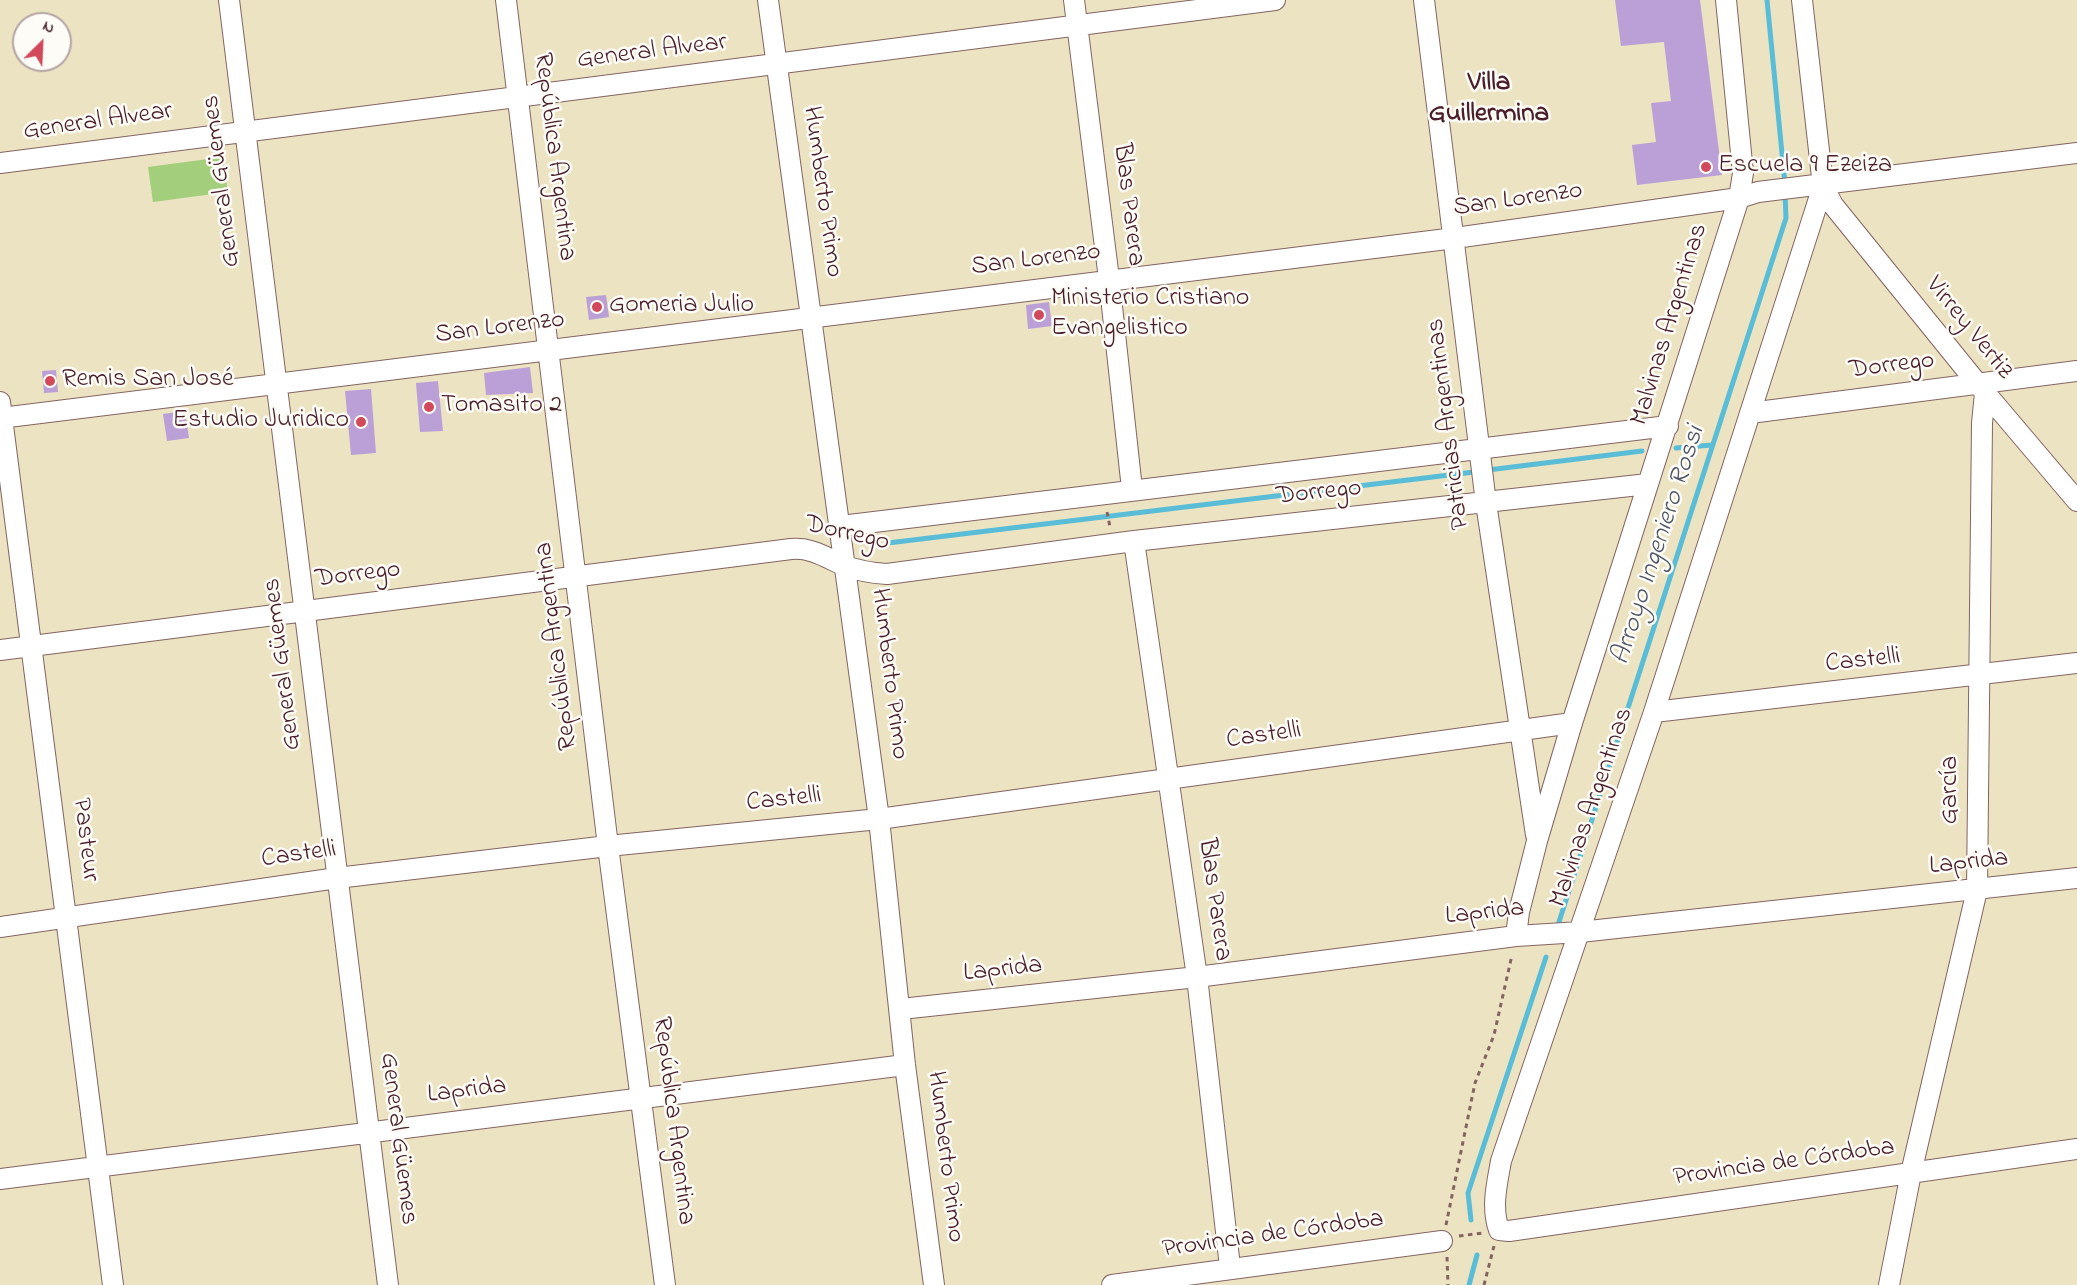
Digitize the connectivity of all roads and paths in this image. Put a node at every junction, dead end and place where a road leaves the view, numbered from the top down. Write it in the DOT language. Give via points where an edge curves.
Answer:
graph roads {
  1 [pos="228,0"];
  2 [pos="506,0"];
  3 [pos="768,0"];
  4 [pos="1074,0"];
  5 [pos="1275,0"];
  6 [pos="1424,0"];
  7 [pos="1726,0"];
  8 [pos="1802,0"];
  9 [pos="1077,25"];
  10 [pos="776,64"];
  11 [pos="518,97"];
  12 [pos="244,131"];
  13 [pos="2077,153"];
  14 [pos="0,164"];
  15 [pos="1814,187"];
  16 [pos="1749,195"];
  17 [pos="1455,238"];
  18 [pos="1109,279"];
  19 [pos="811,317"];
  20 [pos="549,350"];
  21 [pos="2077,371"];
  22 [pos="275,384"];
  23 [pos="1981,388"];
  24 [pos="1,413"];
  25 [pos="1750,413"];
  26 [pos="1668,426"];
  27 [pos="1480,448"];
  28 [pos="1648,484"];
  29 [pos="1132,489"];
  30 [pos="2077,501"];
  31 [pos="1486,502"];
  32 [pos="1107,508"];
  33 [pos="1109,524"];
  34 [pos="841,526"];
  35 [pos="1134,541"];
  36 [pos="846,566"];
  37 [pos="578,577"];
  38 [pos="306,610"];
  39 [pos="33,646"];
  40 [pos="0,650"];
  41 [pos="2077,663"];
  42 [pos="1979,676"];
  43 [pos="1654,712"];
  44 [pos="1572,723"];
  45 [pos="1519,730"];
  46 [pos="1168,777"];
  47 [pos="879,819"];
  48 [pos="1537,841"];
  49 [pos="608,846"];
  50 [pos="337,878"];
  51 [pos="2077,879"];
  52 [pos="1977,890"];
  53 [pos="66,919"];
  54 [pos="0,927"];
  55 [pos="1571,933"];
  56 [pos="1523,936"];
  57 [pos="1197,977"];
  58 [pos="901,1009"];
  59 [pos="905,1065"];
  60 [pos="641,1097"];
  61 [pos="369,1132"];
  62 [pos="2077,1149"];
  63 [pos="98,1167"];
  64 [pos="1911,1173"];
  65 [pos="0,1179"];
  66 [pos="1490,1232"];
  67 [pos="1449,1238"];
  68 [pos="1230,1267"];
  69 [pos="113,1285"];
  70 [pos="388,1285"];
  71 [pos="665,1285"];
  72 [pos="934,1285"];
  73 [pos="1112,1285"];
  74 [pos="1448,1285"];
  75 [pos="1484,1285"];
  76 [pos="1889,1285"];
  1 -- 12 [label="street, General Güemes"];
  2 -- 11 [label="street, República Argentina"];
  3 -- 10 [label="street, Humberto Primo"];
  4 -- 9 [label="street, Blas Parera"];
  5 -- 9 [label="street, General Alvear"];
  6 -- 17 [label="street, Patricias Argentinas"];
  7 -- 16 [label="street, Malvinas Argentinas" via="1743,173"];
  8 -- 15 [label="street, Malvinas Argentinas"];
  9 -- 10 [label="street, General Alvear"];
  9 -- 18 [label="street, Blas Parera"];
  10 -- 11 [label="street, General Alvear"];
  10 -- 19 [label="street, Humberto Primo"];
  11 -- 12 [label="street, General Alvear"];
  11 -- 20 [label="street, República Argentina"];
  12 -- 14 [label="street, General Alvear"];
  12 -- 22 [label="street, General Güemes"];
  13 -- 15 [label="street, San Lorenzo"];
  15 -- 16 [label="street, San Lorenzo"];
  15 -- 23 [label="street, Virrey Vertiz" via="1833,205"];
  15 -- 25 [label="street, Malvinas Argentinas"];
  16 -- 17 [label="street, San Lorenzo"];
  16 -- 26 [label="street, Malvinas Argentinas"];
  17 -- 18 [label="street, San Lorenzo"];
  17 -- 27 [label="street, Patricias Argentinas"];
  18 -- 19 [label="street, San Lorenzo"];
  18 -- 29 [label="street, Blas Parera"];
  19 -- 20 [label="street, San Lorenzo"];
  19 -- 34 [label="street, Humberto Primo"];
  20 -- 22 [label="street, San Lorenzo"];
  20 -- 37 [label="street, República Argentina"];
  21 -- 23 [label="street, Dorrego"];
  22 -- 24 [label="street, San Lorenzo"];
  22 -- 38 [label="street, General Güemes"];
  23 -- 25 [label="street, Dorrego"];
  23 -- 30 [label="street, Virrey Vertiz"];
  23 -- 42 [label="street, García"];
  24 -- 39 [label="street, Pasteur"];
  25 -- 43 [label="street, Malvinas Argentinas"];
  26 -- 27 [label="street, Dorrego"];
  26 -- 28 [label="street, Malvinas Argentinas"];
  27 -- 29 [label="street, Dorrego"];
  27 -- 31 [label="street, Patricias Argentinas"];
  28 -- 31 [label="street, Dorrego"];
  28 -- 44 [label="street, Malvinas Argentinas"];
  29 -- 34 [label="street, Dorrego" via="1105,496"];
  31 -- 35 [label="street, Dorrego"];
  31 -- 45 [label="street, Patricias Argentinas"];
  32 -- 33 [label="path"];
  34 -- 36 [label="street, Humberto Primo"];
  35 -- 36 [label="street, Dorrego" via="887,574"];
  35 -- 46 [label="street, Blas Parera"];
  36 -- 37 [label="street, Dorrego" via="802,548"];
  36 -- 47 [label="street, Humberto Primo"];
  37 -- 38 [label="street, Dorrego"];
  37 -- 49 [label="street, República Argentina"];
  38 -- 39 [label="street, Dorrego"];
  38 -- 50 [label="street, General Güemes"];
  39 -- 40 [label="street, Dorrego"];
  39 -- 53 [label="street, Pasteur"];
  41 -- 42 [label="street, Castelli"];
  42 -- 43 [label="street, Castelli"];
  42 -- 52 [label="street, García"];
  43 -- 55 [label="street, Malvinas Argentinas"];
  44 -- 45 [label="street, Castelli"];
  44 -- 48 [label="street, Malvinas Argentinas"];
  45 -- 46 [label="street, Castelli"];
  45 -- 48 [label="street, Patricias Argentinas"];
  46 -- 47 [label="street, Castelli"];
  46 -- 57 [label="street, Blas Parera"];
  47 -- 49 [label="street, Castelli"];
  47 -- 58 [label="street, Humberto Primo"];
  48 -- 56 [label="street, Malvinas Argentinas" via="1519,912"];
  49 -- 50 [label="street, Castelli"];
  49 -- 60 [label="street, República Argentina"];
  50 -- 53 [label="street, Castelli"];
  50 -- 61 [label="street, General Güemes"];
  51 -- 52 [label="street, Laprida"];
  52 -- 55 [label="street, Laprida"];
  52 -- 64 [label="street, García"];
  53 -- 54 [label="street, Castelli"];
  53 -- 63 [label="street, Pasteur"];
  55 -- 56 [label="street, Laprida"];
  55 -- 66 [label="street, Malvinas Argentinas" via="1502,1161"];
  56 -- 57 [label="street, Laprida"];
  56 -- 67 [label="path" via="1494,1035 1475,1083"];
  57 -- 58 [label="street, Laprida"];
  57 -- 68 [label="street, Blas Parera"];
  58 -- 59 [label="street, Humberto Primo"];
  59 -- 60 [label="street, Laprida"];
  59 -- 72 [label="street, Humberto Primo"];
  60 -- 61 [label="street, Laprida"];
  60 -- 71 [label="street, República Argentina"];
  61 -- 63 [label="street, Laprida"];
  61 -- 70 [label="street, General Güemes"];
  62 -- 64 [label="street, Provincia de Córdoba"];
  63 -- 65 [label="street, Laprida"];
  63 -- 69 [label="street, Pasteur"];
  64 -- 66 [label="street, Provincia de Córdoba"];
  64 -- 76 [label="street, García"];
  66 -- 67 [label="path"];
  66 -- 75 [label="path"];
  67 -- 68 [label="street, Provincia de Córdoba"];
  67 -- 74 [label="path"];
  68 -- 73 [label="street, Provincia de Córdoba"];
}
